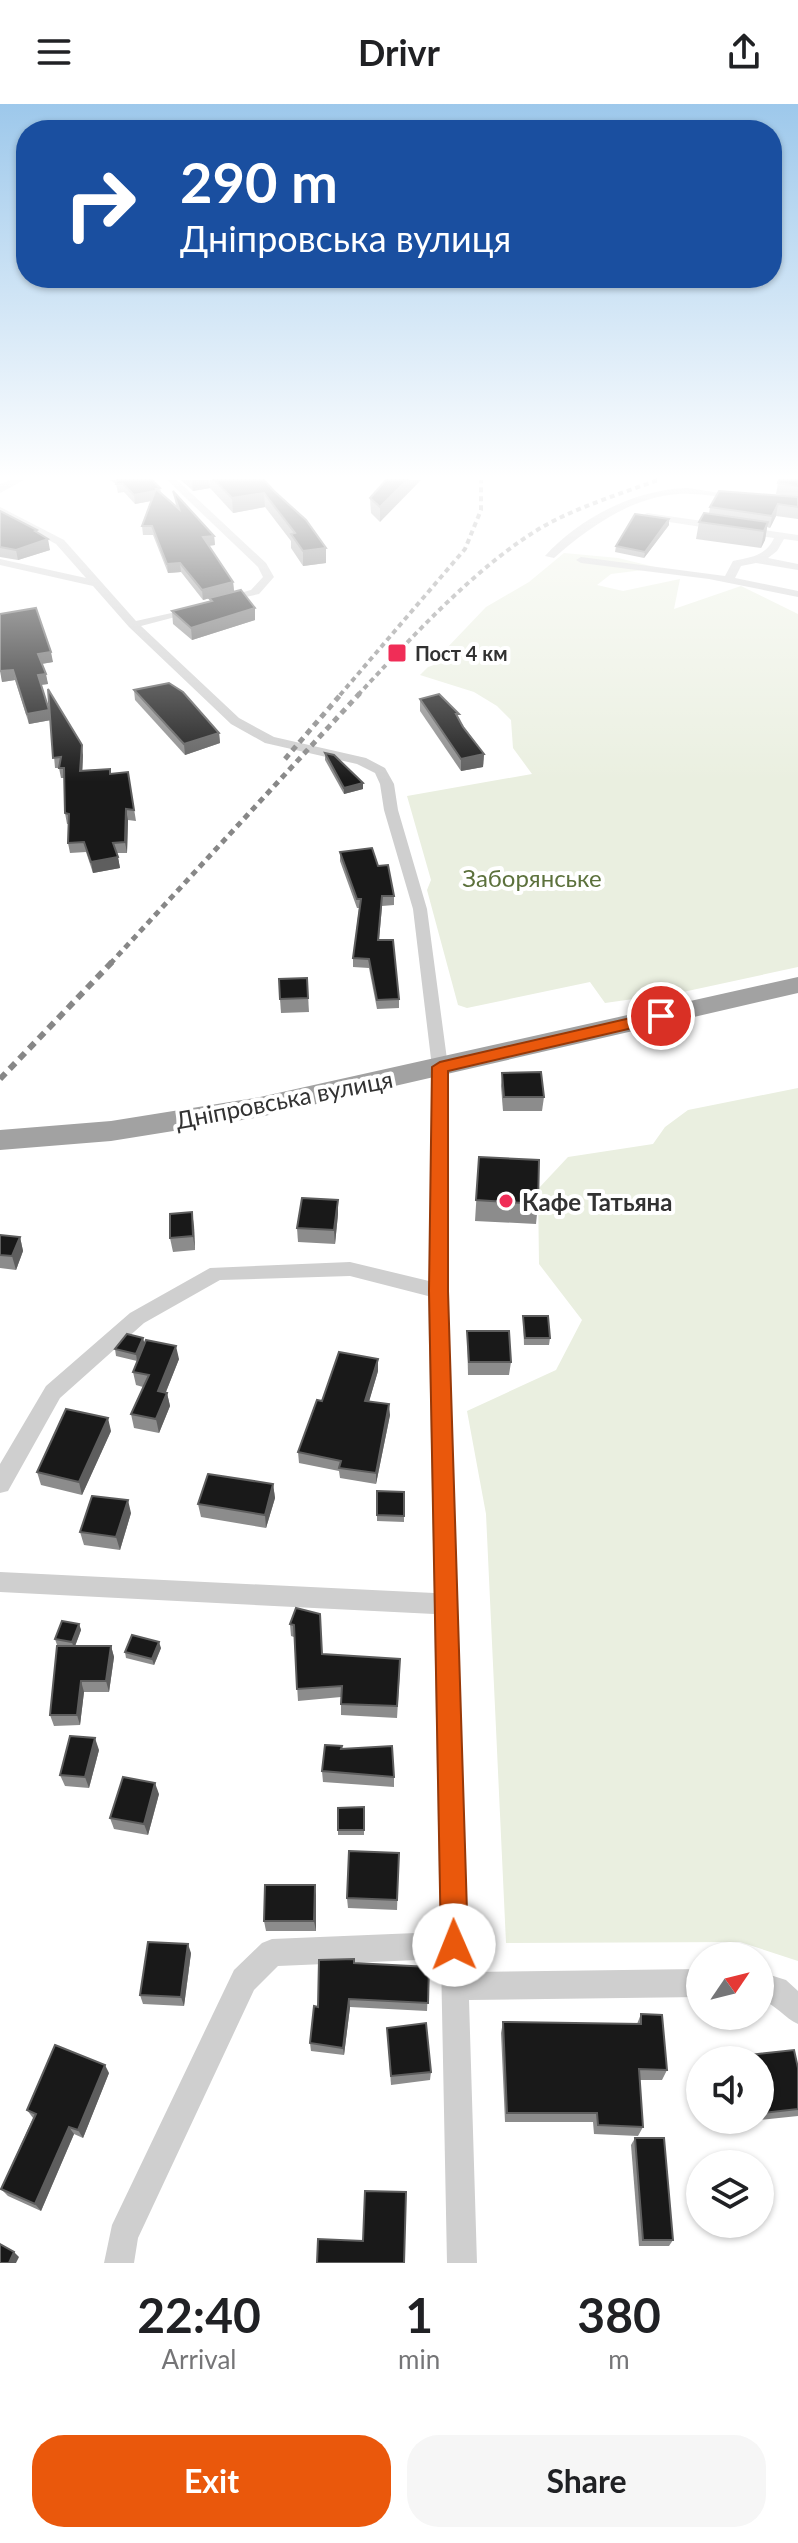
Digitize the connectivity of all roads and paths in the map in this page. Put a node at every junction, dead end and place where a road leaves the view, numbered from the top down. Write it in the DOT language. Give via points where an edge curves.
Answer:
graph roads {
  1 [pos="79,581"];
  2 [pos="95,581"];
  3 [pos="265,581"];
  4 [pos="733,581"];
  5 [pos="97,583"];
  6 [pos="798,594"];
  7 [pos="133,625"];
  8 [pos="798,985"];
  9 [pos="440,1067"];
  10 [pos="0,1140"];
  11 [pos="438,1291"];
  12 [pos="0,1484"];
  13 [pos="0,1582"];
  14 [pos="446,1604"];
  15 [pos="454,1945"];
  16 [pos="686,1983"];
  17 [pos="455,1986"];
  18 [pos="774,1990"];
  19 [pos="798,2010"];
  20 [pos="119,2263"];
  21 [pos="462,2263"];
  1 -- 5 [label="street"];
  2 -- 5 [label="street"];
  3 -- 7 [label="street" via="255,592"];
  4 -- 6 [label="street"];
  5 -- 7 [label="street"];
  7 -- 9 [label="street" via="253,734 361,761 380,771 420,909"];
  8 -- 9 [label="highway, Дніпровська вулиця"];
  9 -- 10 [label="highway, Дніпровська вулиця" via="260,1107 111,1131"];
  9 -- 11 [label="street"];
  11 -- 12 [label="street" via="350,1269 217,1273 137,1318 53,1392"];
  11 -- 14 [label="street"];
  13 -- 14 [label="street"];
  14 -- 15 [label="street"];
  15 -- 17 [label="street"];
  15 -- 20 [label="street" via="272,1953 262,1962 244,1980 123,2236"];
  16 -- 17 [label="street"];
  17 -- 21 [label="street"];
  18 -- 19 [label="street"];
}
